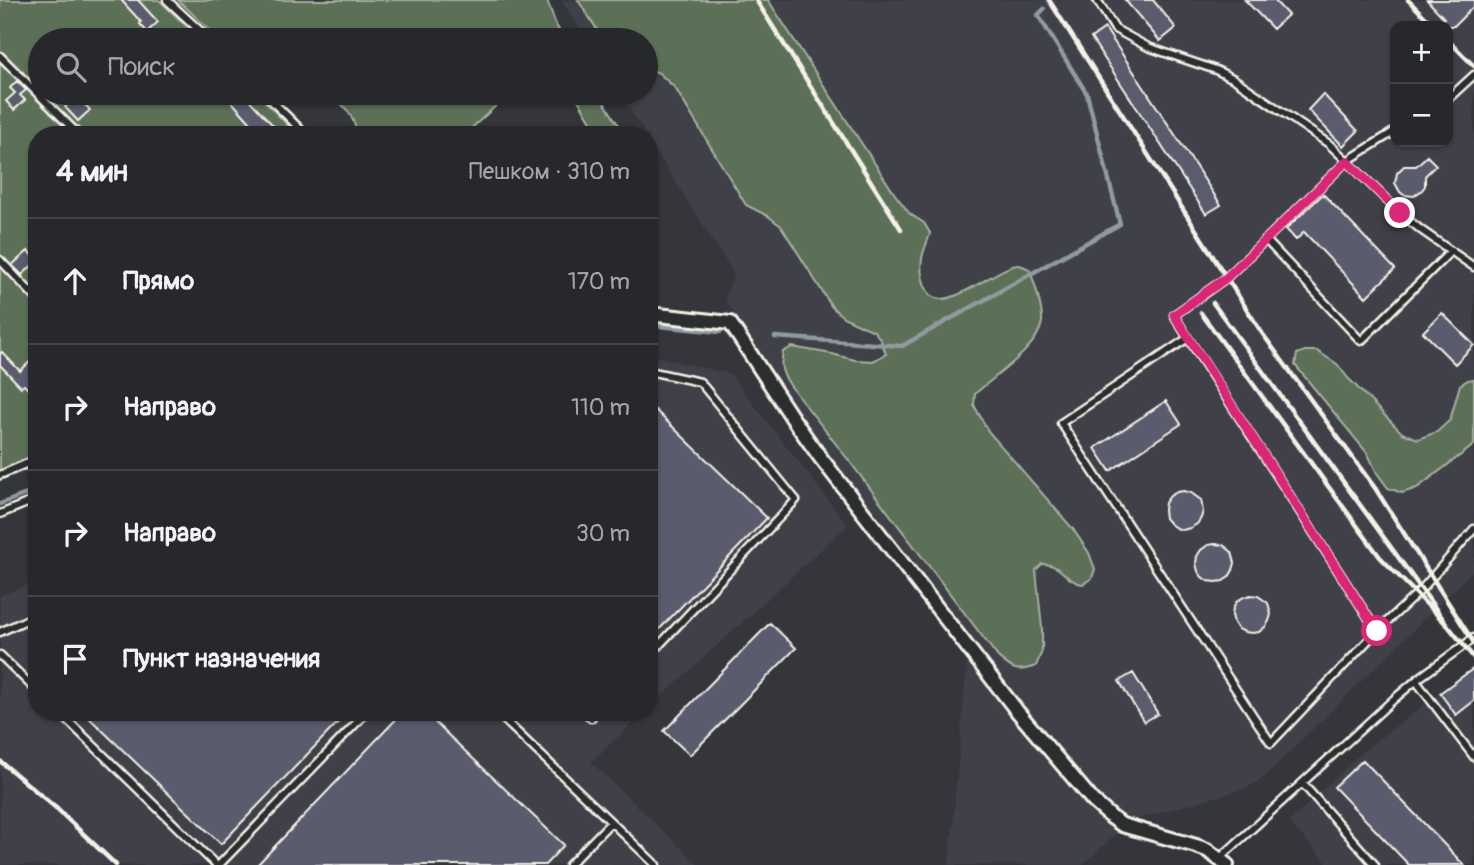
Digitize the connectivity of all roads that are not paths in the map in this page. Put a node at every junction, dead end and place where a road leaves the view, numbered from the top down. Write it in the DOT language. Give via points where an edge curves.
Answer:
graph roads {
  1 [pos="167,0"];
  2 [pos="1097,0"];
  3 [pos="196,28"];
  4 [pos="0,56"];
  5 [pos="1474,75"];
  6 [pos="28,84"];
  7 [pos="1453,96"];
  8 [pos="49,105"];
  9 [pos="276,105"];
  10 [pos="70,126"];
  11 [pos="297,126"];
  12 [pos="1390,134"];
  13 [pos="1347,161"];
  14 [pos="1266,240"];
  15 [pos="1451,251"];
  16 [pos="0,260"];
  17 [pos="1474,267"];
  18 [pos="28,290"];
  19 [pos="658,315"];
  20 [pos="1188,338"];
  21 [pos="658,372"];
  22 [pos="28,462"];
  23 [pos="2,472"];
  24 [pos="28,503"];
  25 [pos="0,514"];
  26 [pos="1474,529"];
  27 [pos="28,619"];
  28 [pos="1377,631"];
  29 [pos="0,632"];
  30 [pos="1474,638"];
  31 [pos="658,646"];
  32 [pos="0,655"];
  33 [pos="1416,681"];
  34 [pos="28,682"];
  35 [pos="68,721"];
  36 [pos="358,721"];
  37 [pos="505,721"];
  38 [pos="1474,757"];
  39 [pos="1301,783"];
  40 [pos="610,823"];
  41 [pos="1223,862"];
  42 [pos="217,865"];
  43 [pos="569,865"];
  44 [pos="656,865"];
  45 [pos="1375,865"];
  1 -- 3 [label="lane"];
  2 -- 13 [label="lane" via="1115,29 1148,47 1234,79"];
  4 -- 6 [label="lane"];
  5 -- 7 [label="lane"];
  8 -- 10 [label="lane"];
  9 -- 11 [label="lane"];
  12 -- 13 [label="lane"];
  13 -- 14 [label="lane"];
  13 -- 15 [label="lane" via="1400,213"];
  14 -- 15 [label="lane" via="1361,341"];
  14 -- 20 [label="lane" via="1226,278 1174,315"];
  15 -- 17 [label="lane"];
  16 -- 18 [label="lane"];
  19 -- 41 [label="street" via="730,323 820,457 1017,711 1093,801 1122,825 1207,850"];
  20 -- 28 [label="lane"];
  20 -- 28 [label="lane" via="1061,423 1271,743"];
  21 -- 31 [label="lane" via="700,382 796,500"];
  22 -- 23 [label="lane"];
  24 -- 25 [label="lane"];
  26 -- 28 [label="lane" via="1421,590"];
  27 -- 29 [label="lane"];
  30 -- 33 [label="lane"];
  32 -- 34 [label="lane"];
  33 -- 38 [label="lane"];
  33 -- 39 [label="lane"];
  35 -- 42 [label="lane"];
  36 -- 42 [label="lane"];
  37 -- 40 [label="lane"];
  39 -- 41 [label="lane"];
  39 -- 45 [label="lane"];
  40 -- 43 [label="lane"];
  40 -- 44 [label="lane"];
}
